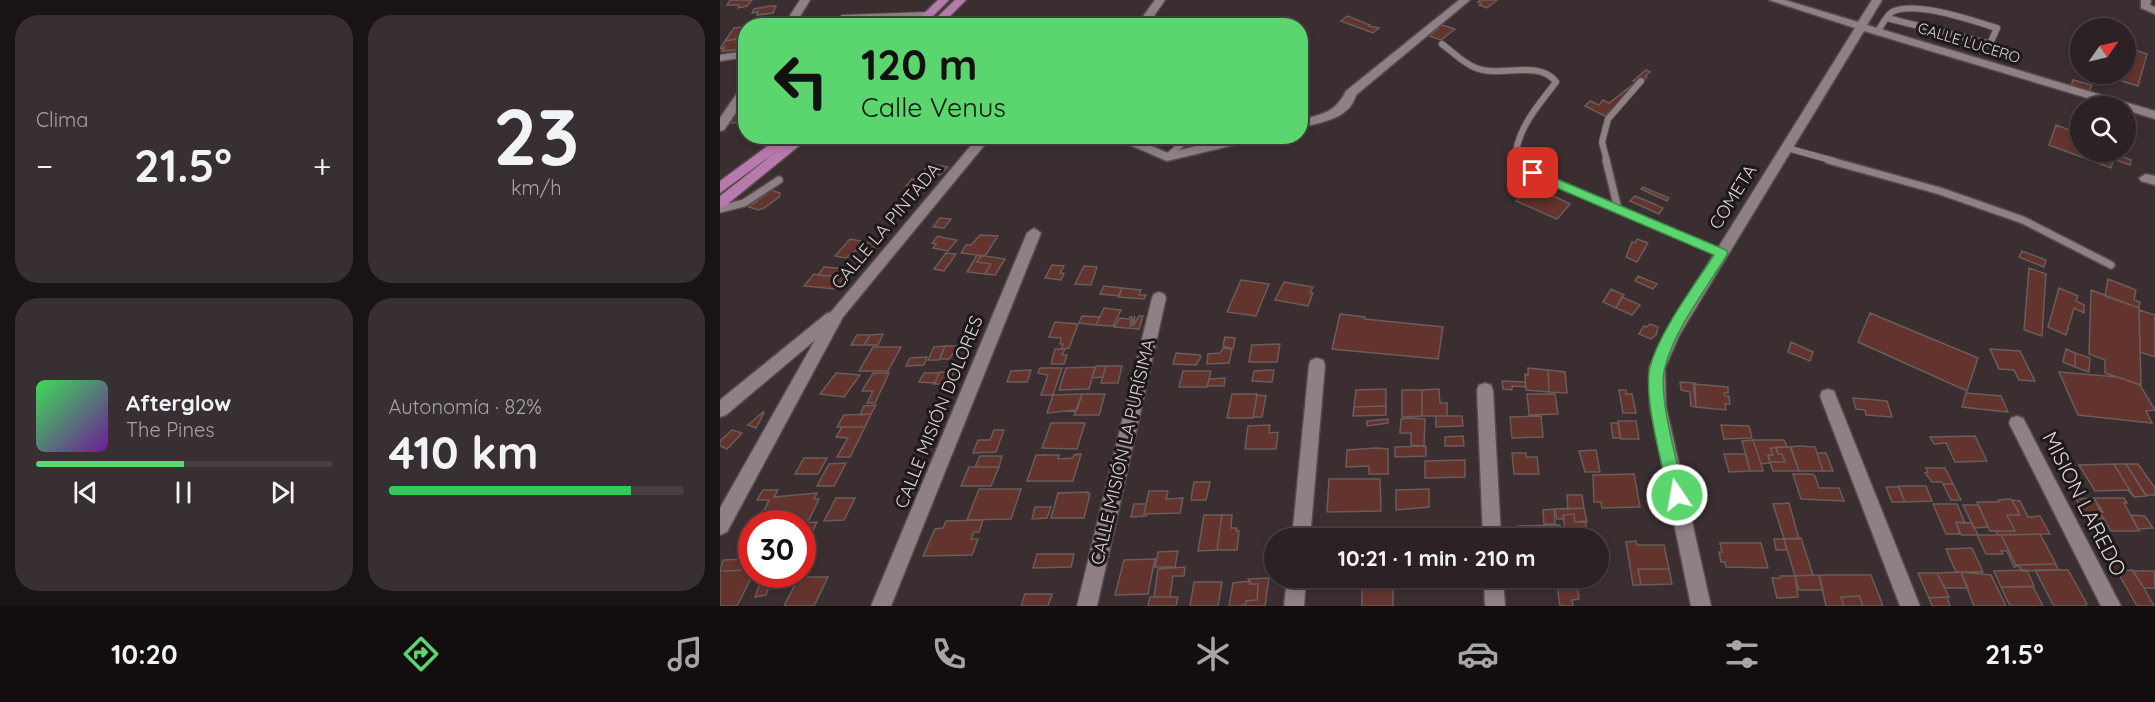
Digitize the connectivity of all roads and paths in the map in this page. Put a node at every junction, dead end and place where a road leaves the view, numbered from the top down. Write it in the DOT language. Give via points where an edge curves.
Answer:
graph roads {
  1 [pos="805,0"];
  2 [pos="944,0"];
  3 [pos="961,0"];
  4 [pos="1160,0"];
  5 [pos="1465,0"];
  6 [pos="1774,0"];
  7 [pos="1877,0"];
  8 [pos="2146,0"];
  9 [pos="2155,11"];
  10 [pos="927,15"];
  11 [pos="793,18"];
  12 [pos="843,18"];
  13 [pos="924,18"];
  14 [pos="942,18"];
  15 [pos="1147,18"];
  16 [pos="1887,18"];
  17 [pos="1862,27"];
  18 [pos="1878,31"];
  19 [pos="1442,44"];
  20 [pos="738,55"];
  21 [pos="720,58"];
  22 [pos="1641,81"];
  23 [pos="738,101"];
  24 [pos="2155,115"];
  25 [pos="1308,121"];
  26 [pos="720,127"];
  27 [pos="778,144"];
  28 [pos="795,144"];
  29 [pos="979,144"];
  30 [pos="1135,144"];
  31 [pos="1182,144"];
  32 [pos="1221,144"];
  33 [pos="1787,148"];
  34 [pos="1167,157"];
  35 [pos="779,180"];
  36 [pos="720,188"];
  37 [pos="720,204"];
  38 [pos="720,209"];
  39 [pos="1618,209"];
  40 [pos="1034,233"];
  41 [pos="1722,253"];
  42 [pos="2110,265"];
  43 [pos="1159,298"];
  44 [pos="838,313"];
  45 [pos="1317,365"];
  46 [pos="1485,390"];
  47 [pos="1828,396"];
  48 [pos="720,410"];
  49 [pos="2017,423"];
  50 [pos="720,526"];
  51 [pos="1302,528"];
  52 [pos="1492,528"];
  53 [pos="1296,588"];
  54 [pos="1494,588"];
  55 [pos="880,606"];
  56 [pos="1087,606"];
  57 [pos="1294,606"];
  58 [pos="1495,606"];
  59 [pos="1701,606"];
  60 [pos="1910,606"];
  61 [pos="2111,606"];
  1 -- 11 [label="street"];
  2 -- 10 [label="main road"];
  3 -- 14 [label="main road"];
  4 -- 15 [label="street"];
  5 -- 25 [label="street" via="1350,94 1343,110"];
  6 -- 17 [label="street, CALLE LUCERO"];
  7 -- 17 [label="street, COMETA"];
  8 -- 9 [label="street" via="2145,6"];
  10 -- 12 [label="lane"];
  10 -- 13 [label="main road"];
  16 -- 16 [label="lane" via="1891,12 1922,7 1997,28 1990,44"];
  16 -- 18 [label="lane"];
  17 -- 18 [label="street, CALLE LUCERO"];
  17 -- 33 [label="street, COMETA"];
  18 -- 24 [label="street, CALLE LUCERO"];
  19 -- 39 [label="lane" via="1475,68 1550,74 1556,82 1522,130 1514,149 1515,162"];
  20 -- 21 [label="street"];
  22 -- 39 [label="lane" via="1608,119 1602,142"];
  23 -- 26 [label="street"];
  27 -- 36 [label="main road"];
  28 -- 37 [label="main road"];
  29 -- 44 [label="street, CALLE LA PINTADA"];
  30 -- 34 [label="street"];
  31 -- 34 [label="lane"];
  32 -- 34 [label="street"];
  33 -- 41 [label="street, COMETA"];
  33 -- 42 [label="lane" via="1930,188 2023,220"];
  35 -- 38 [label="lane" via="731,209"];
  39 -- 41 [label="lane"];
  40 -- 55 [label="street, CALLE MISIÓN DOLORES"];
  41 -- 59 [label="street, COMETA" via="1673,332 1657,368 1658,406"];
  43 -- 56 [label="street, CALLE MISIÓN LA PURÍSIMA"];
  44 -- 48 [label="street"];
  44 -- 50 [label="street"];
  45 -- 51 [label="street"];
  46 -- 52 [label="street"];
  47 -- 60 [label="street"];
  49 -- 61 [label="street, MISION LAREDO"];
  53 -- 57 [label="street"];
  54 -- 58 [label="street"];
}
